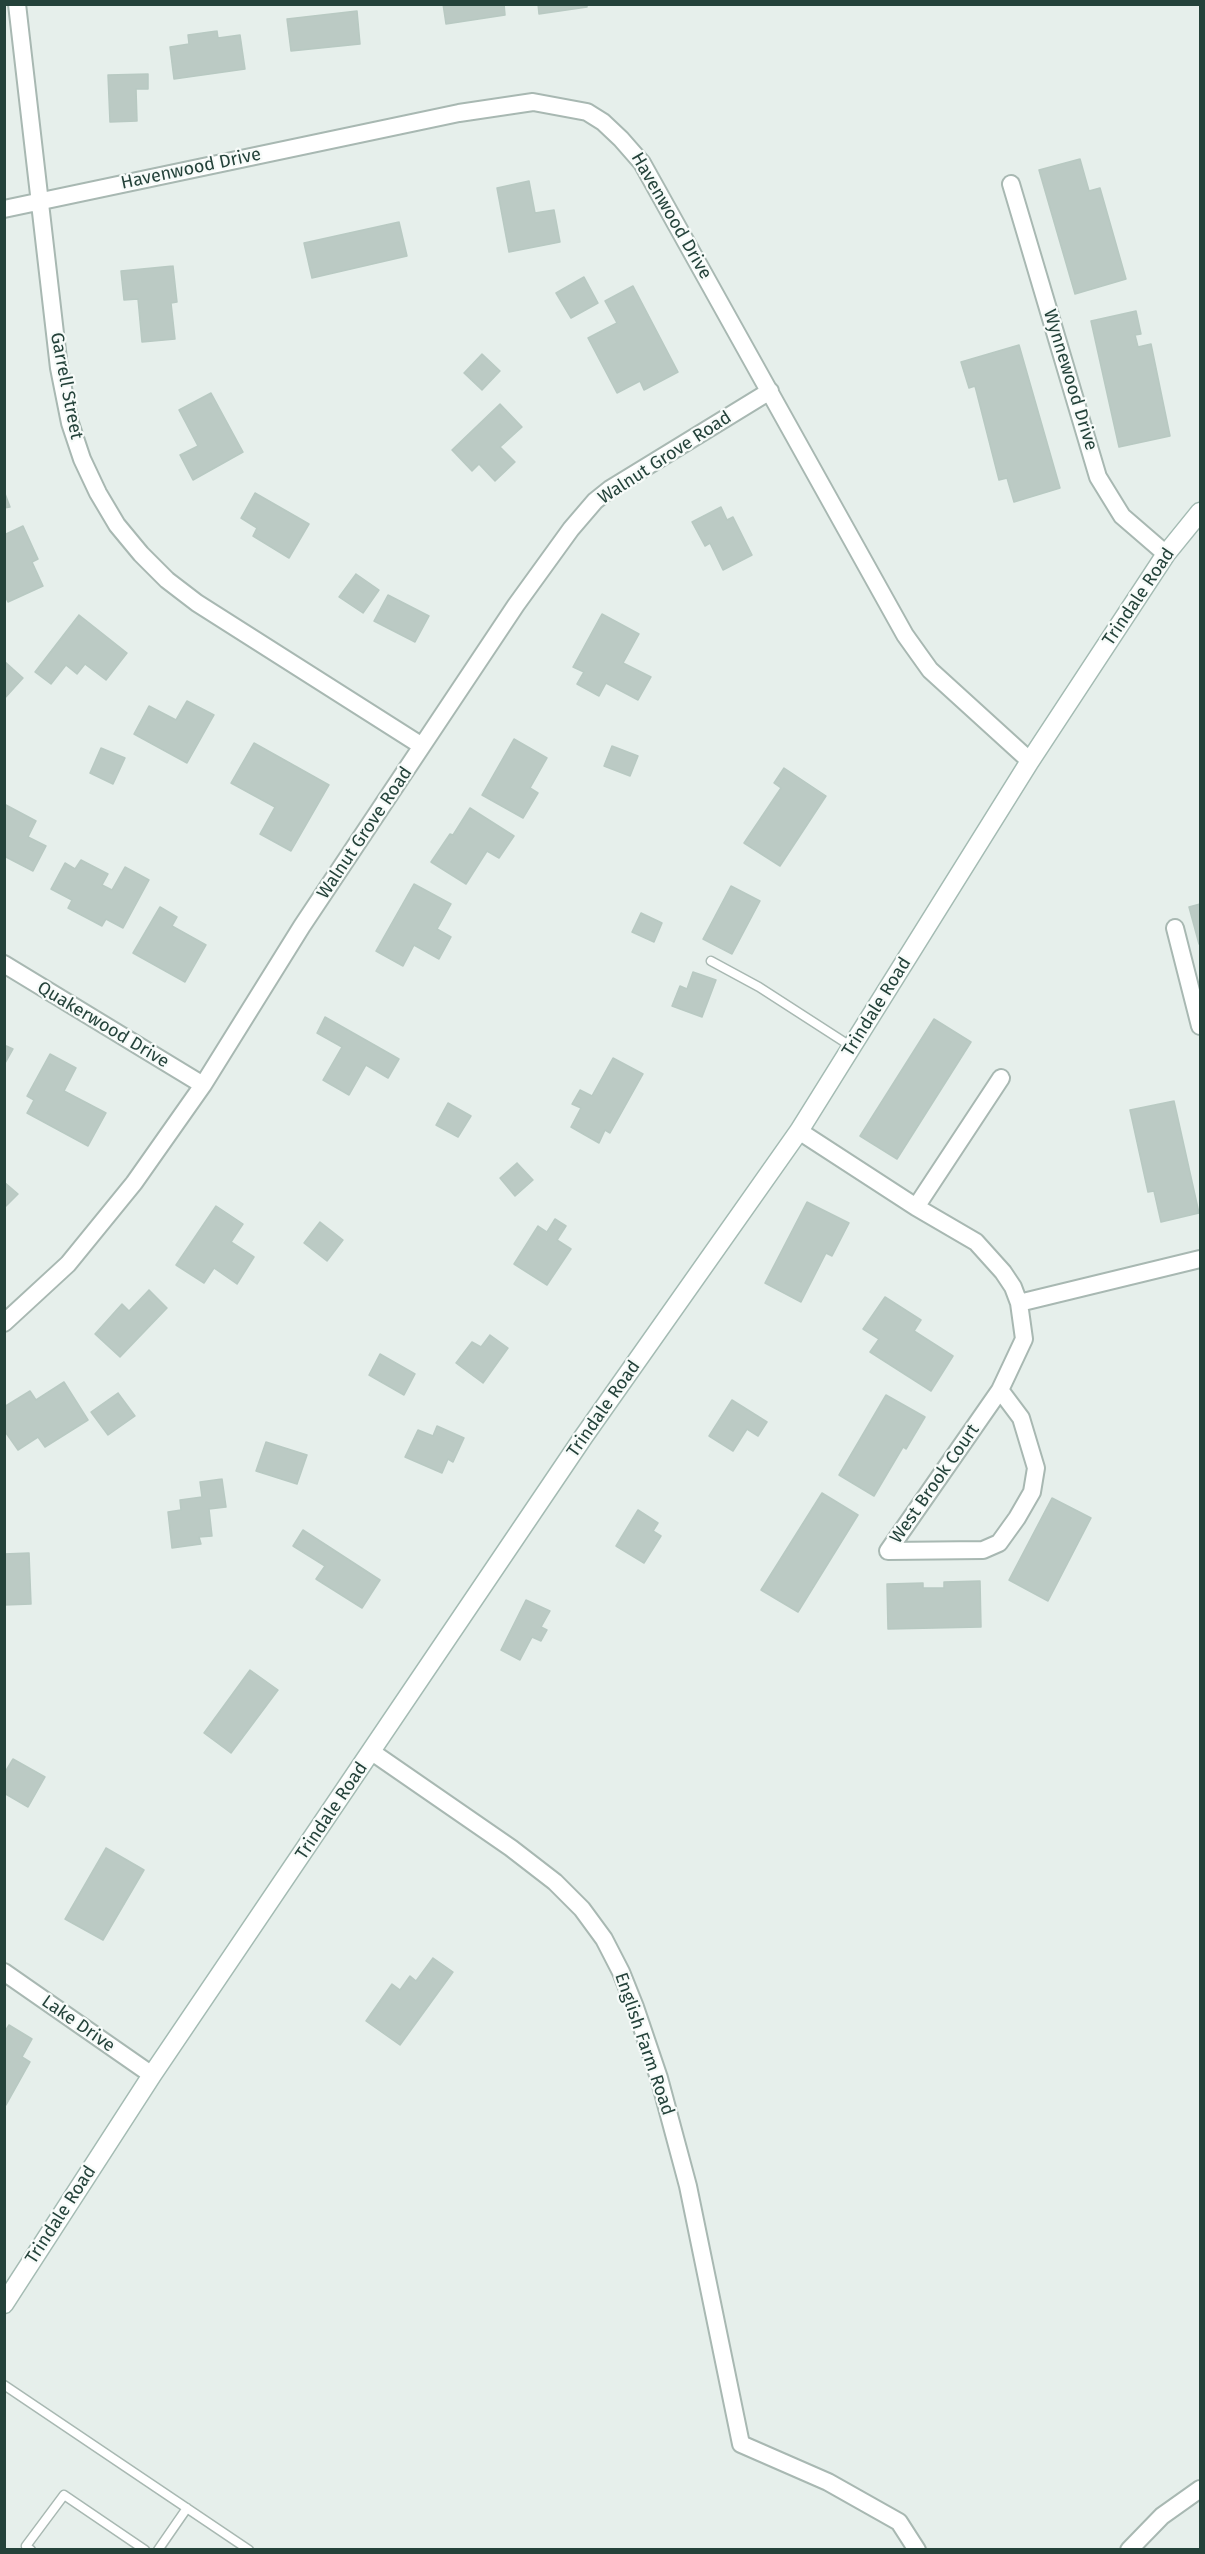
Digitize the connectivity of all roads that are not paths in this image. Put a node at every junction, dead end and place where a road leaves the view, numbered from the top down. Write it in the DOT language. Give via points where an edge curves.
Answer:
graph roads {
  1 [pos="17,4"];
  2 [pos="1011,184"];
  3 [pos="38,201"];
  4 [pos="4,209"];
  5 [pos="770,392"];
  6 [pos="1200,512"];
  7 [pos="1166,554"];
  8 [pos="422,746"];
  9 [pos="1030,761"];
  10 [pos="1175,928"];
  11 [pos="711,961"];
  12 [pos="4,964"];
  13 [pos="1200,1026"];
  14 [pos="852,1047"];
  15 [pos="1000,1078"];
  16 [pos="202,1085"];
  17 [pos="799,1131"];
  18 [pos="916,1207"];
  19 [pos="1200,1259"];
  20 [pos="1019,1303"];
  21 [pos="4,1323"];
  22 [pos="1000,1390"];
  23 [pos="372,1752"];
  24 [pos="4,1972"];
  25 [pos="152,2075"];
  26 [pos="4,2304"];
  27 [pos="4,2385"];
  28 [pos="1200,2489"];
  29 [pos="187,2508"];
  30 [pos="31,2550"];
  31 [pos="145,2550"];
  32 [pos="158,2550"];
  33 [pos="249,2550"];
  34 [pos="917,2550"];
  35 [pos="1129,2550"];
  1 -- 3 [label="street, Garrell Street"];
  2 -- 7 [label="street, Wynnewood Drive" via="1098,477 1122,516"];
  3 -- 4 [label="street, Havenwood Drive"];
  3 -- 5 [label="street, Havenwood Drive" via="459,113 533,102 587,112 626,143 642,163"];
  3 -- 8 [label="street, Garrell Street" via="59,368 70,423 82,459 117,525 161,574 197,603"];
  5 -- 8 [label="street, Walnut Grove Road" via="641,468 596,501 570,529 523,595"];
  5 -- 9 [label="street, Havenwood Drive" via="922,659"];
  6 -- 7 [label="main road, Trindale Road"];
  7 -- 9 [label="main road, Trindale Road"];
  8 -- 16 [label="street, Walnut Grove Road"];
  9 -- 14 [label="main road, Trindale Road"];
  10 -- 13 [label="street"];
  11 -- 14 [label="lane"];
  12 -- 16 [label="street, Quakerwood Drive"];
  14 -- 17 [label="main road, Trindale Road"];
  15 -- 18 [label="street"];
  16 -- 21 [label="street, Walnut Grove Road" via="134,1183 69,1264"];
  17 -- 18 [label="street, West Brook Court"];
  17 -- 23 [label="main road, Trindale Road" via="584,1436"];
  18 -- 20 [label="street, West Brook Court" via="976,1242 1003,1272"];
  19 -- 20 [label="street"];
  20 -- 22 [label="street, West Brook Court" via="1024,1340"];
  22 -- 22 [label="street, West Brook Court" via="961,1447 888,1551 982,1550 999,1543 1017,1518 1032,1492 1036,1468 1020,1418"];
  23 -- 25 [label="main road, Trindale Road"];
  23 -- 34 [label="street, English Farm Road" via="555,1882 604,1939 635,2007 659,2078 688,2186 741,2444 828,2482 899,2522"];
  24 -- 25 [label="street, Lake Drive"];
  25 -- 26 [label="main road, Trindale Road"];
  27 -- 29 [label="lane"];
  28 -- 35 [label="street" via="1162,2516"];
  29 -- 32 [label="lane"];
  29 -- 33 [label="lane"];
  30 -- 31 [label="lane" via="26,2546 64,2495"];
}
